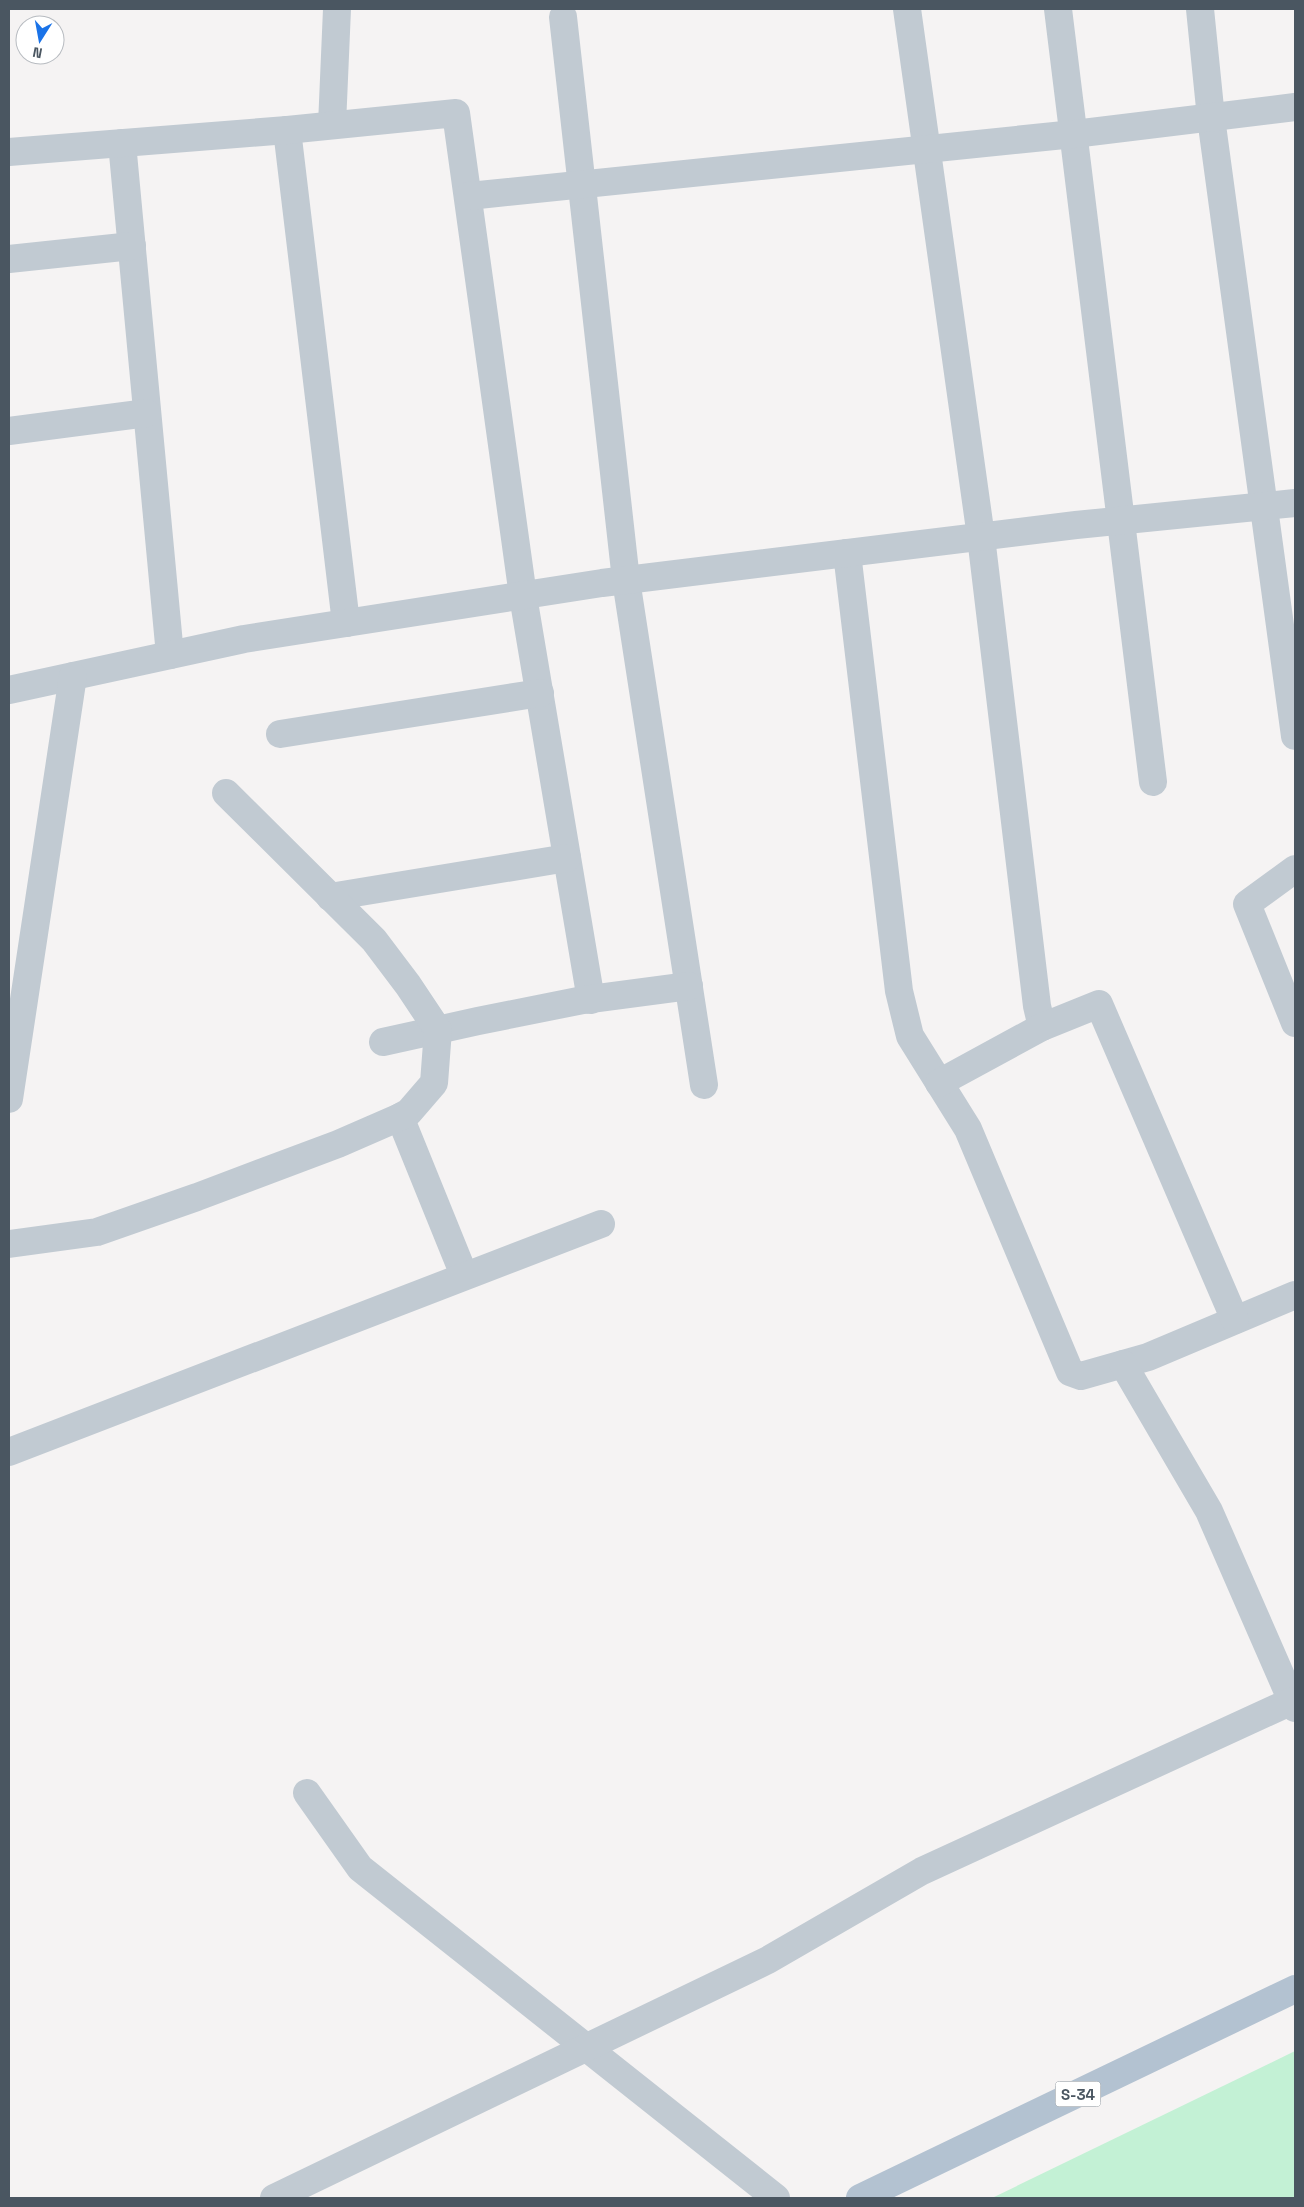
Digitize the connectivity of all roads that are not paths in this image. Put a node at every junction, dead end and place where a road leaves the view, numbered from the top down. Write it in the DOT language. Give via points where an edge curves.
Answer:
graph roads {
  1 [pos="337,9"];
  2 [pos="906,9"];
  3 [pos="1058,9"];
  4 [pos="1200,9"];
  5 [pos="563,17"];
  6 [pos="1295,107"];
  7 [pos="1211,118"];
  8 [pos="332,125"];
  9 [pos="287,130"];
  10 [pos="1074,134"];
  11 [pos="122,143"];
  12 [pos="926,148"];
  13 [pos="9,152"];
  14 [pos="581,184"];
  15 [pos="469,196"];
  16 [pos="132,246"];
  17 [pos="9,259"];
  18 [pos="147,413"];
  19 [pos="9,431"];
  20 [pos="1295,503"];
  21 [pos="1265,506"];
  22 [pos="1122,520"];
  23 [pos="981,536"];
  24 [pos="847,553"];
  25 [pos="626,580"];
  26 [pos="523,596"];
  27 [pos="346,624"];
  28 [pos="170,655"];
  29 [pos="73,676"];
  30 [pos="9,690"];
  31 [pos="540,693"];
  32 [pos="280,734"];
  33 [pos="1295,736"];
  34 [pos="1153,782"];
  35 [pos="226,793"];
  36 [pos="567,858"];
  37 [pos="1295,869"];
  38 [pos="330,897"];
  39 [pos="689,986"];
  40 [pos="591,1000"];
  41 [pos="1295,1023"];
  42 [pos="1042,1028"];
  43 [pos="438,1030"];
  44 [pos="383,1042"];
  45 [pos="939,1082"];
  46 [pos="704,1086"];
  47 [pos="9,1099"];
  48 [pos="400,1117"];
  49 [pos="601,1224"];
  50 [pos="9,1244"];
  51 [pos="464,1276"];
  52 [pos="1295,1295"];
  53 [pos="1235,1320"];
  54 [pos="1123,1364"];
  55 [pos="9,1452"];
  56 [pos="1294,1705"];
  57 [pos="307,1793"];
  58 [pos="1295,1989"];
  59 [pos="586,2048"];
  60 [pos="274,2198"];
  61 [pos="776,2198"];
  62 [pos="860,2198"];
  1 -- 8 [label="street"];
  2 -- 12 [label="street"];
  3 -- 10 [label="street"];
  4 -- 7 [label="street"];
  5 -- 14 [label="street"];
  6 -- 7 [label="street"];
  7 -- 10 [label="street"];
  7 -- 21 [label="street"];
  8 -- 9 [label="street"];
  8 -- 15 [label="street" via="456,113"];
  9 -- 11 [label="street"];
  9 -- 27 [label="street"];
  10 -- 12 [label="street"];
  10 -- 22 [label="street"];
  11 -- 13 [label="street"];
  11 -- 16 [label="street"];
  12 -- 14 [label="street"];
  12 -- 23 [label="street"];
  14 -- 15 [label="street"];
  14 -- 25 [label="street"];
  15 -- 26 [label="street"];
  16 -- 17 [label="street"];
  16 -- 18 [label="street"];
  18 -- 19 [label="street"];
  18 -- 28 [label="street"];
  20 -- 21 [label="street"];
  21 -- 22 [label="street"];
  21 -- 33 [label="street"];
  22 -- 23 [label="street"];
  22 -- 34 [label="street"];
  23 -- 24 [label="street"];
  23 -- 42 [label="street"];
  24 -- 25 [label="street"];
  24 -- 45 [label="street" via="899,991 910,1036"];
  25 -- 26 [label="street"];
  25 -- 39 [label="street"];
  26 -- 27 [label="street"];
  26 -- 31 [label="street"];
  27 -- 28 [label="street" via="244,639"];
  28 -- 29 [label="street"];
  29 -- 30 [label="street"];
  29 -- 47 [label="street"];
  31 -- 32 [label="street"];
  31 -- 36 [label="street"];
  35 -- 38 [label="street"];
  36 -- 38 [label="street"];
  36 -- 40 [label="street"];
  37 -- 41 [label="street" via="1247,904"];
  38 -- 43 [label="street" via="374,940"];
  39 -- 40 [label="street"];
  39 -- 46 [label="street"];
  40 -- 43 [label="street"];
  42 -- 45 [label="street"];
  42 -- 53 [label="street" via="1099,1004"];
  43 -- 44 [label="street"];
  43 -- 48 [label="street" via="434,1082 409,1112"];
  45 -- 54 [label="street" via="968,1129 1070,1372 1081,1376"];
  48 -- 50 [label="street" via="338,1144 97,1232"];
  48 -- 51 [label="street"];
  49 -- 51 [label="street"];
  51 -- 55 [label="street"];
  52 -- 53 [label="street"];
  53 -- 54 [label="street"];
  54 -- 56 [label="street" via="1209,1511"];
  56 -- 59 [label="street" via="922,1870 768,1960"];
  57 -- 59 [label="street" via="360,1868"];
  58 -- 62 [label="main road, S-34"];
  59 -- 60 [label="street"];
  59 -- 61 [label="street"];
}
